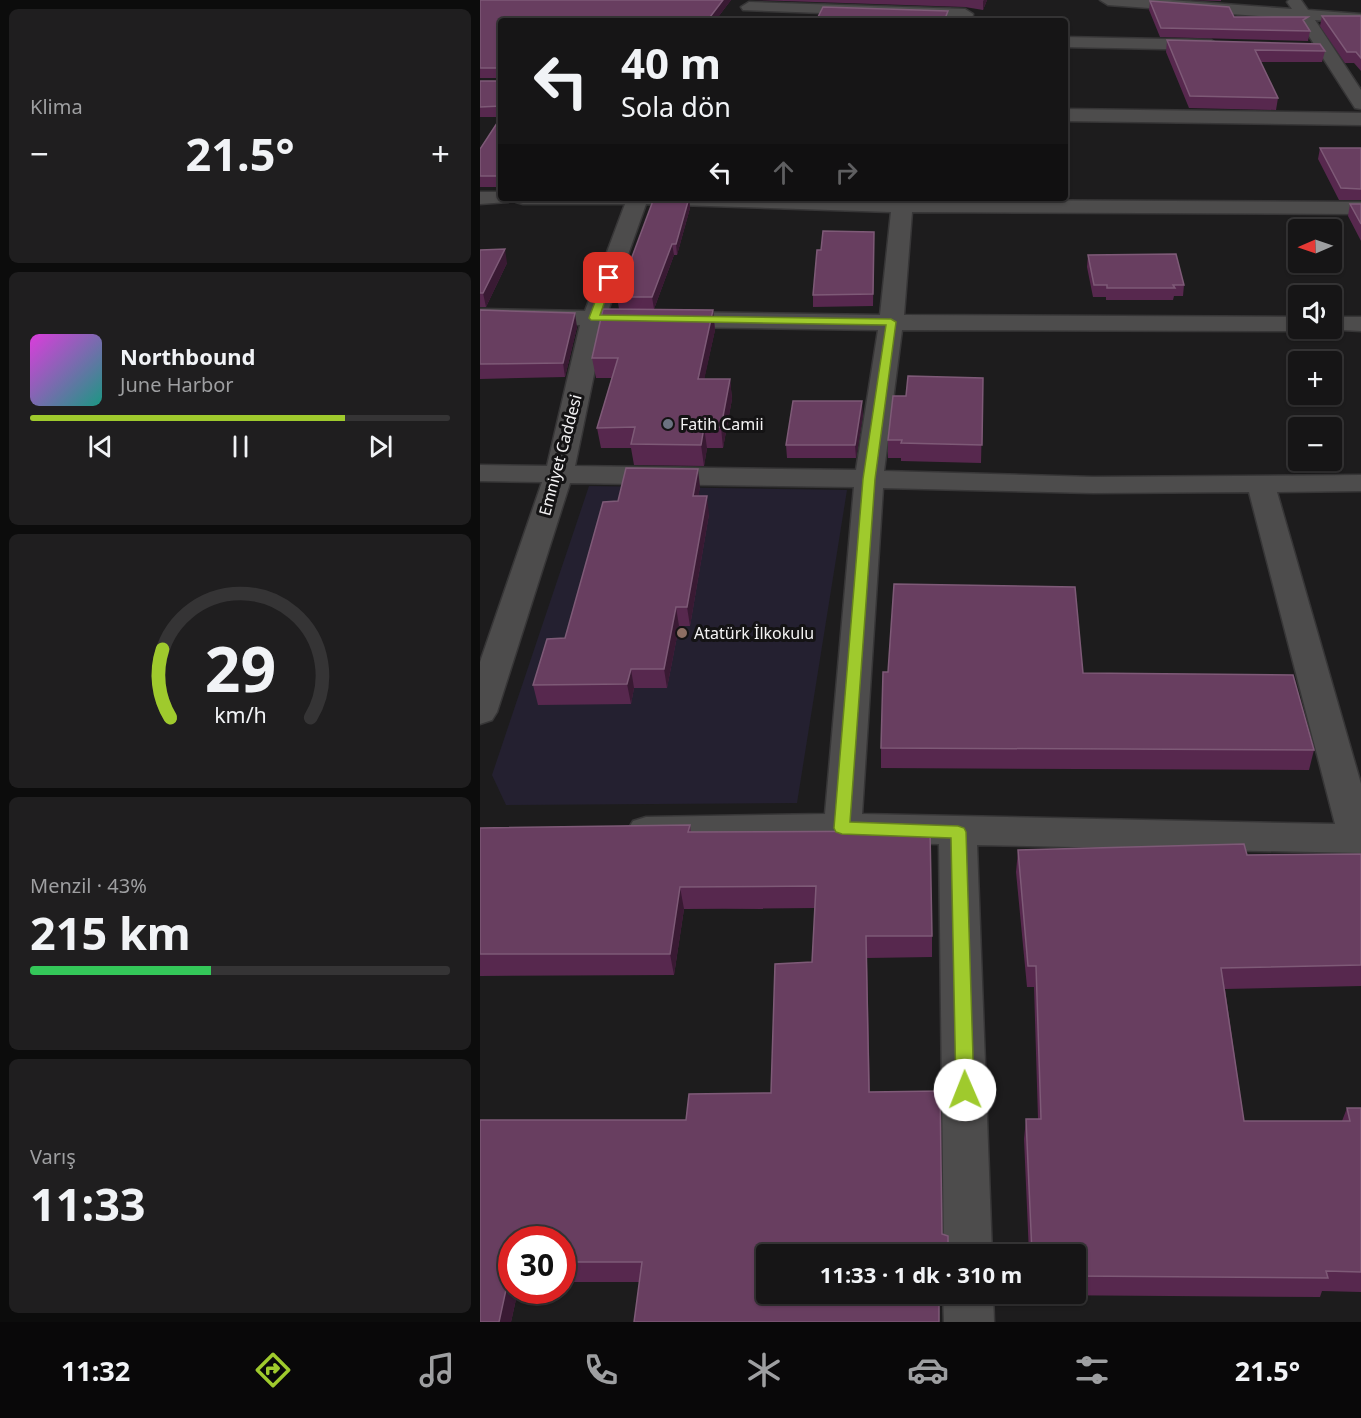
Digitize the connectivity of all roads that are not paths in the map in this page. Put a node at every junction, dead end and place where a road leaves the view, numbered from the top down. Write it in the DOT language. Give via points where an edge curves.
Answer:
graph roads {
  1 [pos="1108,0"];
  2 [pos="751,3"];
  3 [pos="1298,7"];
  4 [pos="740,18"];
  5 [pos="965,18"];
  6 [pos="1361,18"];
  7 [pos="1068,42"];
  8 [pos="1233,46"];
  9 [pos="1305,48"];
  10 [pos="1324,48"];
  11 [pos="1361,104"];
  12 [pos="1068,115"];
  13 [pos="1361,119"];
  14 [pos="480,198"];
  15 [pos="498,198"];
  16 [pos="637,201"];
  17 [pos="837,201"];
  18 [pos="903,202"];
  19 [pos="1361,208"];
  20 [pos="480,316"];
  21 [pos="594,318"];
  22 [pos="891,322"];
  23 [pos="1288,324"];
  24 [pos="1342,324"];
  25 [pos="1361,324"];
  26 [pos="480,473"];
  27 [pos="559,474"];
  28 [pos="869,479"];
  29 [pos="1260,482"];
  30 [pos="1361,483"];
  31 [pos="480,712"];
  32 [pos="842,828"];
  33 [pos="608,831"];
  34 [pos="958,832"];
  35 [pos="1359,839"];
  36 [pos="968,1244"];
  37 [pos="968,1304"];
  38 [pos="969,1322"];
  1 -- 3 [label="street"];
  2 -- 4 [label="street"];
  2 -- 5 [label="street" via="966,14"];
  3 -- 6 [label="street"];
  3 -- 10 [label="street"];
  7 -- 8 [label="street"];
  9 -- 10 [label="street"];
  10 -- 11 [label="street"];
  12 -- 13 [label="street"];
  14 -- 15 [label="street"];
  16 -- 21 [label="street, Emniyet Caddesi"];
  17 -- 18 [label="street"];
  18 -- 19 [label="street"];
  18 -- 22 [label="street"];
  20 -- 21 [label="street"];
  21 -- 22 [label="street"];
  21 -- 27 [label="street, Emniyet Caddesi"];
  22 -- 23 [label="street"];
  22 -- 28 [label="street"];
  24 -- 25 [label="street"];
  26 -- 27 [label="street"];
  27 -- 28 [label="street"];
  27 -- 31 [label="street, Emniyet Caddesi"];
  28 -- 29 [label="street" via="1093,485"];
  28 -- 32 [label="street"];
  29 -- 30 [label="street"];
  29 -- 35 [label="street"];
  32 -- 33 [label="street"];
  32 -- 34 [label="street"];
  34 -- 35 [label="street"];
  34 -- 36 [label="street"];
  37 -- 38 [label="street"];
}
